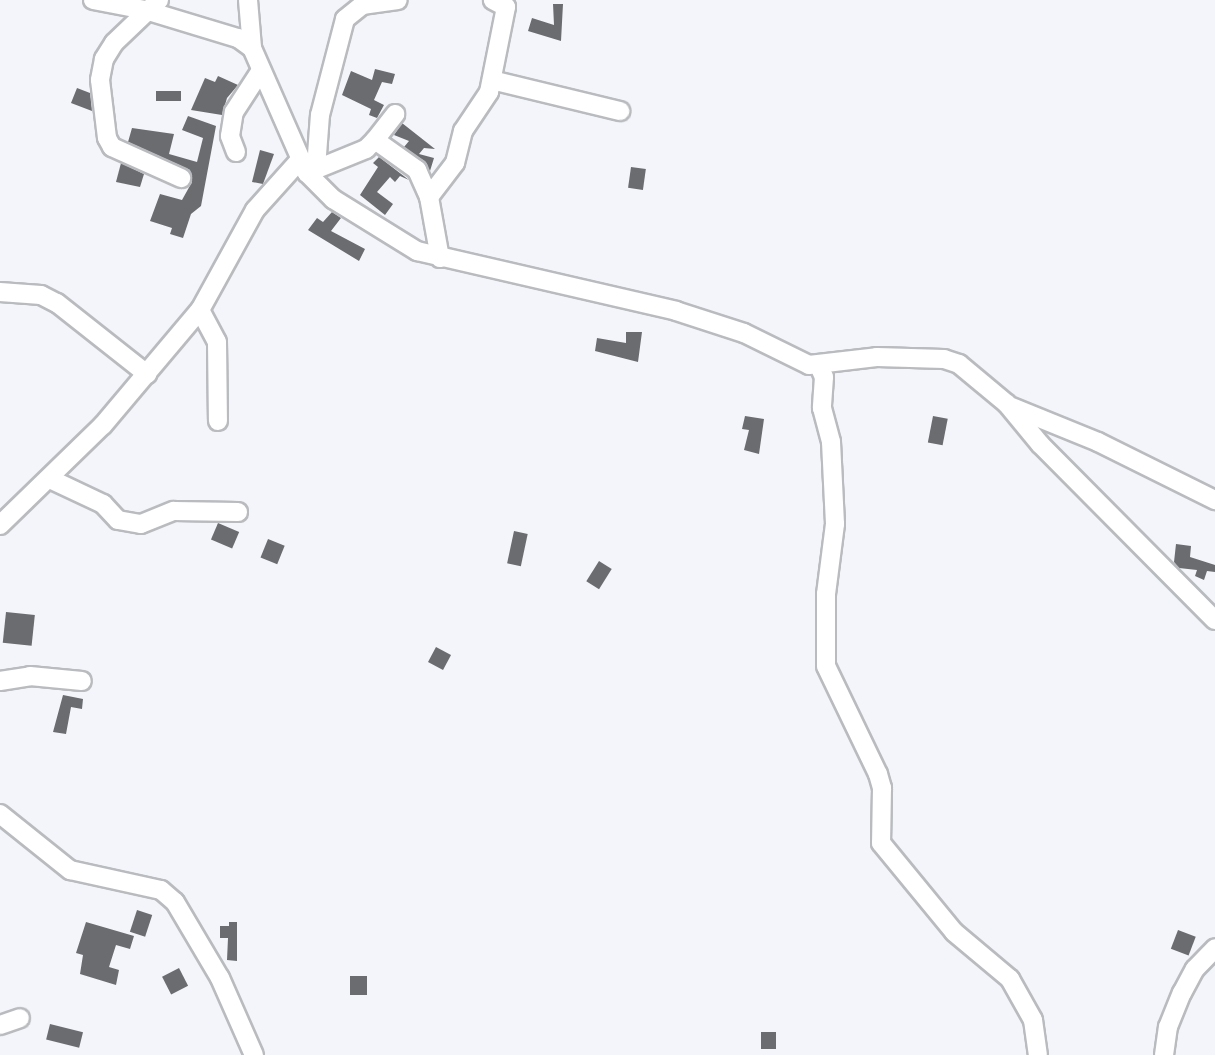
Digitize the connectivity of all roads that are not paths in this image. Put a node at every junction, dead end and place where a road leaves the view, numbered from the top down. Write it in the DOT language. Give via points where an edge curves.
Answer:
graph roads {
  1 [pos="93,0"];
  2 [pos="248,0"];
  3 [pos="398,0"];
  4 [pos="493,0"];
  5 [pos="152,5"];
  6 [pos="252,48"];
  7 [pos="260,72"];
  8 [pos="492,80"];
  9 [pos="620,111"];
  10 [pos="395,114"];
  11 [pos="375,140"];
  12 [pos="236,152"];
  13 [pos="308,167"];
  14 [pos="181,178"];
  15 [pos="429,197"];
  16 [pos="440,258"];
  17 [pos="0,292"];
  18 [pos="200,310"];
  19 [pos="819,366"];
  20 [pos="147,373"];
  21 [pos="1007,404"];
  22 [pos="218,421"];
  23 [pos="51,479"];
  24 [pos="1215,500"];
  25 [pos="238,512"];
  26 [pos="0,525"];
  27 [pos="1215,620"];
  28 [pos="0,681"];
  29 [pos="82,681"];
  30 [pos="0,814"];
  31 [pos="1215,948"];
  32 [pos="20,1018"];
  33 [pos="0,1025"];
  34 [pos="254,1055"];
  35 [pos="1038,1055"];
  36 [pos="1164,1055"];
  1 -- 5 [label="street"];
  2 -- 6 [label="street"];
  3 -- 13 [label="street" via="362,5 345,19"];
  4 -- 8 [label="street" via="506,7"];
  5 -- 6 [label="street" via="238,38"];
  5 -- 14 [label="street" via="104,59 100,80 108,144"];
  6 -- 7 [label="street"];
  7 -- 12 [label="street" via="234,112 230,136"];
  7 -- 13 [label="street"];
  8 -- 9 [label="street"];
  8 -- 15 [label="street" via="463,131 455,163"];
  10 -- 11 [label="street"];
  11 -- 13 [label="street" via="366,149"];
  11 -- 15 [label="street" via="414,167"];
  13 -- 16 [label="street" via="333,199 372,226"];
  13 -- 18 [label="street" via="256,210"];
  15 -- 16 [label="street"];
  16 -- 19 [label="street" via="676,311 744,333 796,362"];
  17 -- 20 [label="street" via="41,295 57,303"];
  18 -- 20 [label="street"];
  18 -- 22 [label="street" via="216,337"];
  19 -- 21 [label="street" via="877,357 944,359 973,374"];
  19 -- 35 [label="street" via="831,442 835,524 826,594 826,666 878,774 881,843 954,932 1010,979 1033,1020"];
  20 -- 23 [label="street"];
  21 -- 24 [label="street" via="1098,442"];
  21 -- 27 [label="street" via="1058,463"];
  23 -- 25 [label="street" via="103,504 118,520 141,524 174,511"];
  23 -- 26 [label="street"];
  28 -- 29 [label="street" via="30,676"];
  30 -- 34 [label="street" via="70,870 161,890 175,902 220,978"];
  31 -- 36 [label="street" via="1195,969 1182,993 1168,1027"];
  32 -- 33 [label="street"];
}
